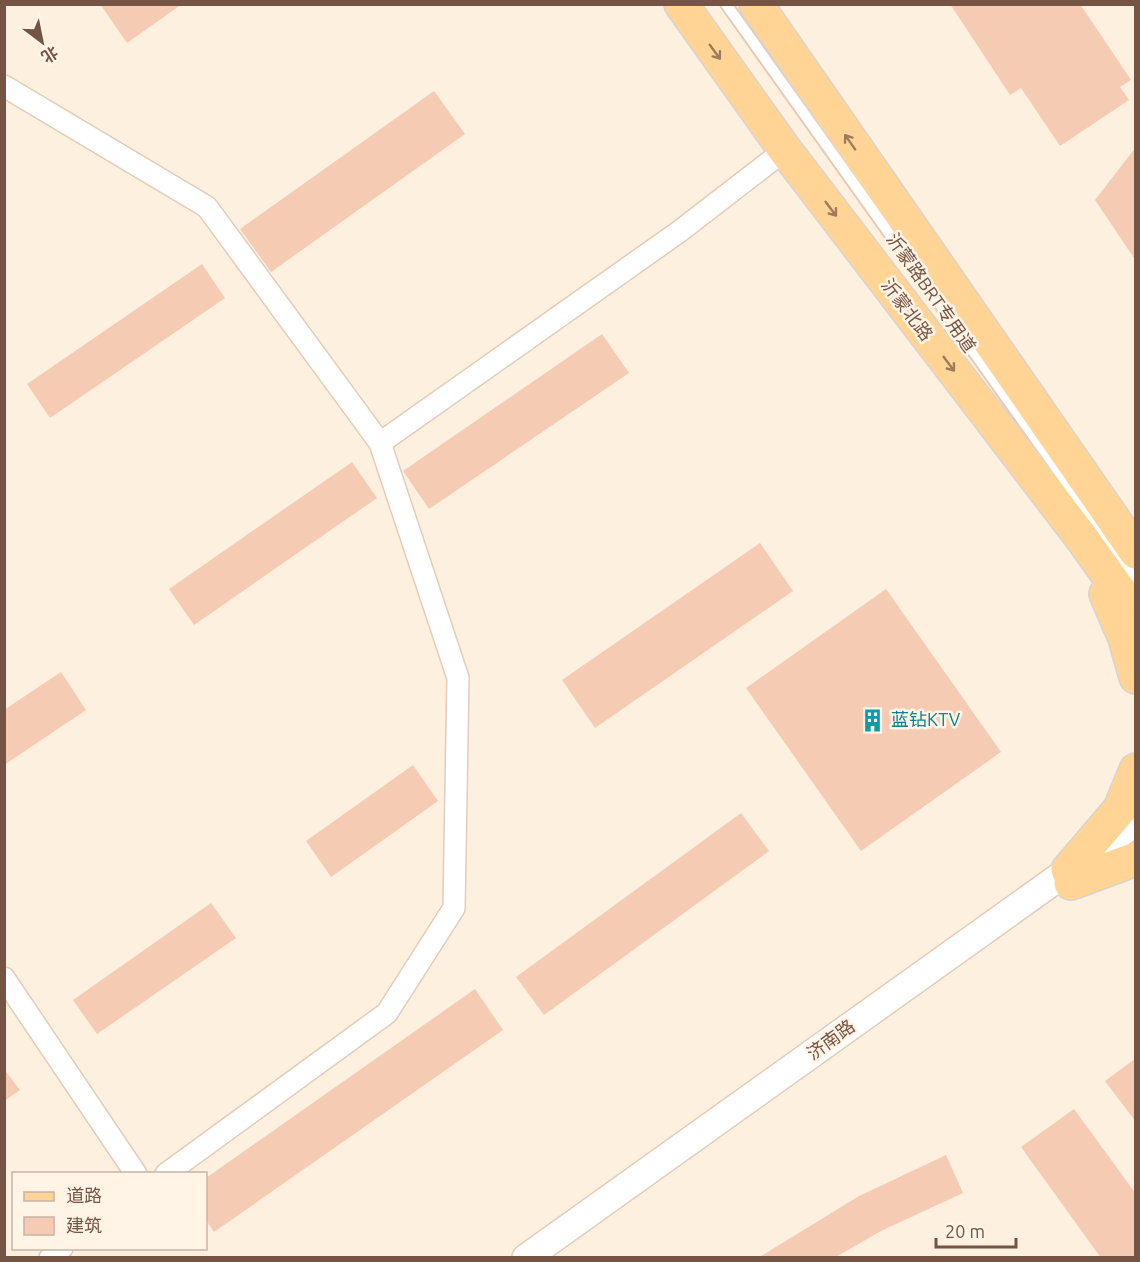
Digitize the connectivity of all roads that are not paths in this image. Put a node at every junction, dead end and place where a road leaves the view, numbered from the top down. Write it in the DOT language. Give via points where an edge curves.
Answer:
graph roads {
  1 [pos="681,4"];
  2 [pos="726,4"];
  3 [pos="756,4"];
  4 [pos="4,86"];
  5 [pos="785,150"];
  6 [pos="380,443"];
  7 [pos="1111,518"];
  8 [pos="1081,537"];
  9 [pos="1136,540"];
  10 [pos="1136,552"];
  11 [pos="1136,580"];
  12 [pos="1136,614"];
  13 [pos="1136,677"];
  14 [pos="1136,770"];
  15 [pos="1136,822"];
  16 [pos="1136,838"];
  17 [pos="1136,859"];
  18 [pos="1070,877"];
  19 [pos="4,978"];
  20 [pos="135,1172"];
  21 [pos="167,1172"];
  22 [pos="526,1257"];
  23 [pos="548,1257"];
  1 -- 5 [label="main road, 沂蒙北路, one-way"];
  2 -- 11 [label="lane, 沂蒙路BRT专用道"];
  7 -- 3 [label="main road, one-way"];
  4 -- 6 [label="street" via="207,207"];
  5 -- 6 [label="street" via="680,231"];
  5 -- 8 [label="main road, 沂蒙北路, one-way"];
  6 -- 21 [label="street" via="458,678 454,908 387,1013"];
  7 -- 9 [label="main road"];
  7 -- 10 [label="main road"];
  8 -- 12 [label="main road, 沂蒙北路"];
  8 -- 13 [label="main road" via="1125,638"];
  14 -- 18 [label="main road" via="1120,809"];
  15 -- 18 [label="street, 济南路"];
  16 -- 18 [label="street, 济南路"];
  17 -- 18 [label="main road"];
  18 -- 22 [label="street, 济南路"];
  18 -- 23 [label="street, 济南路"];
  19 -- 20 [label="street"];
}
